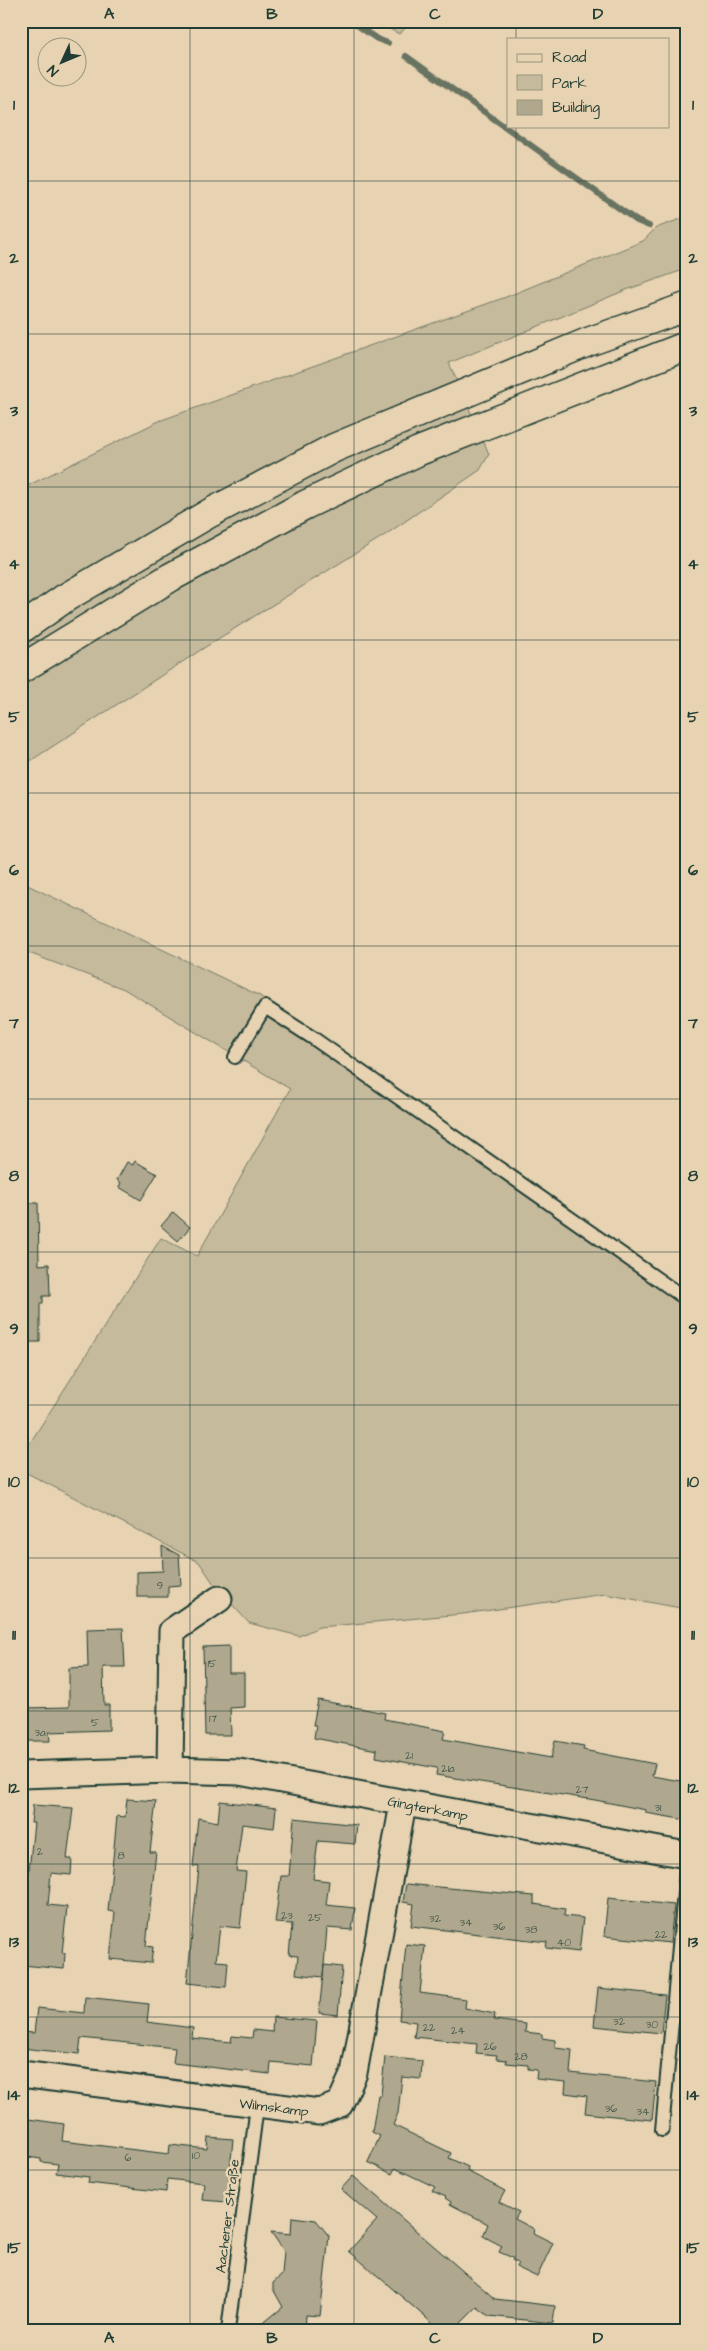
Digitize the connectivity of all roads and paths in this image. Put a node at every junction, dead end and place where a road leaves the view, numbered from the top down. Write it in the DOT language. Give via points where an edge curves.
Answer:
graph roads {
  1 [pos="686,307"];
  2 [pos="686,346"];
  3 [pos="21,628"];
  4 [pos="21,669"];
  5 [pos="236,1057"];
  6 [pos="686,1299"];
  7 [pos="219,1599"];
  8 [pos="170,1770"];
  9 [pos="21,1775"];
  10 [pos="403,1804"];
  11 [pos="686,1855"];
  12 [pos="686,1871"];
  13 [pos="21,2074"];
  14 [pos="258,2106"];
  15 [pos="662,2130"];
  16 [pos="228,2330"];
  1 -- 3 [label="highway" via="588,342 334,448 210,513 65,598"];
  2 -- 4 [label="highway" via="419,451 305,505 171,577"];
  5 -- 6 [label="lane" via="265,1007"];
  7 -- 8 [label="street" via="172,1631"];
  8 -- 9 [label="street, Gingterkamp"];
  8 -- 10 [label="street, Gingterkamp" via="239,1772"];
  10 -- 11 [label="street, Gingterkamp"];
  10 -- 14 [label="street, Wilmskamp" via="354,2072 340,2104 320,2112"];
  12 -- 15 [label="lane"];
  13 -- 14 [label="street, Wilmskamp"];
  14 -- 16 [label="lane, Aachener Straße"];
}
